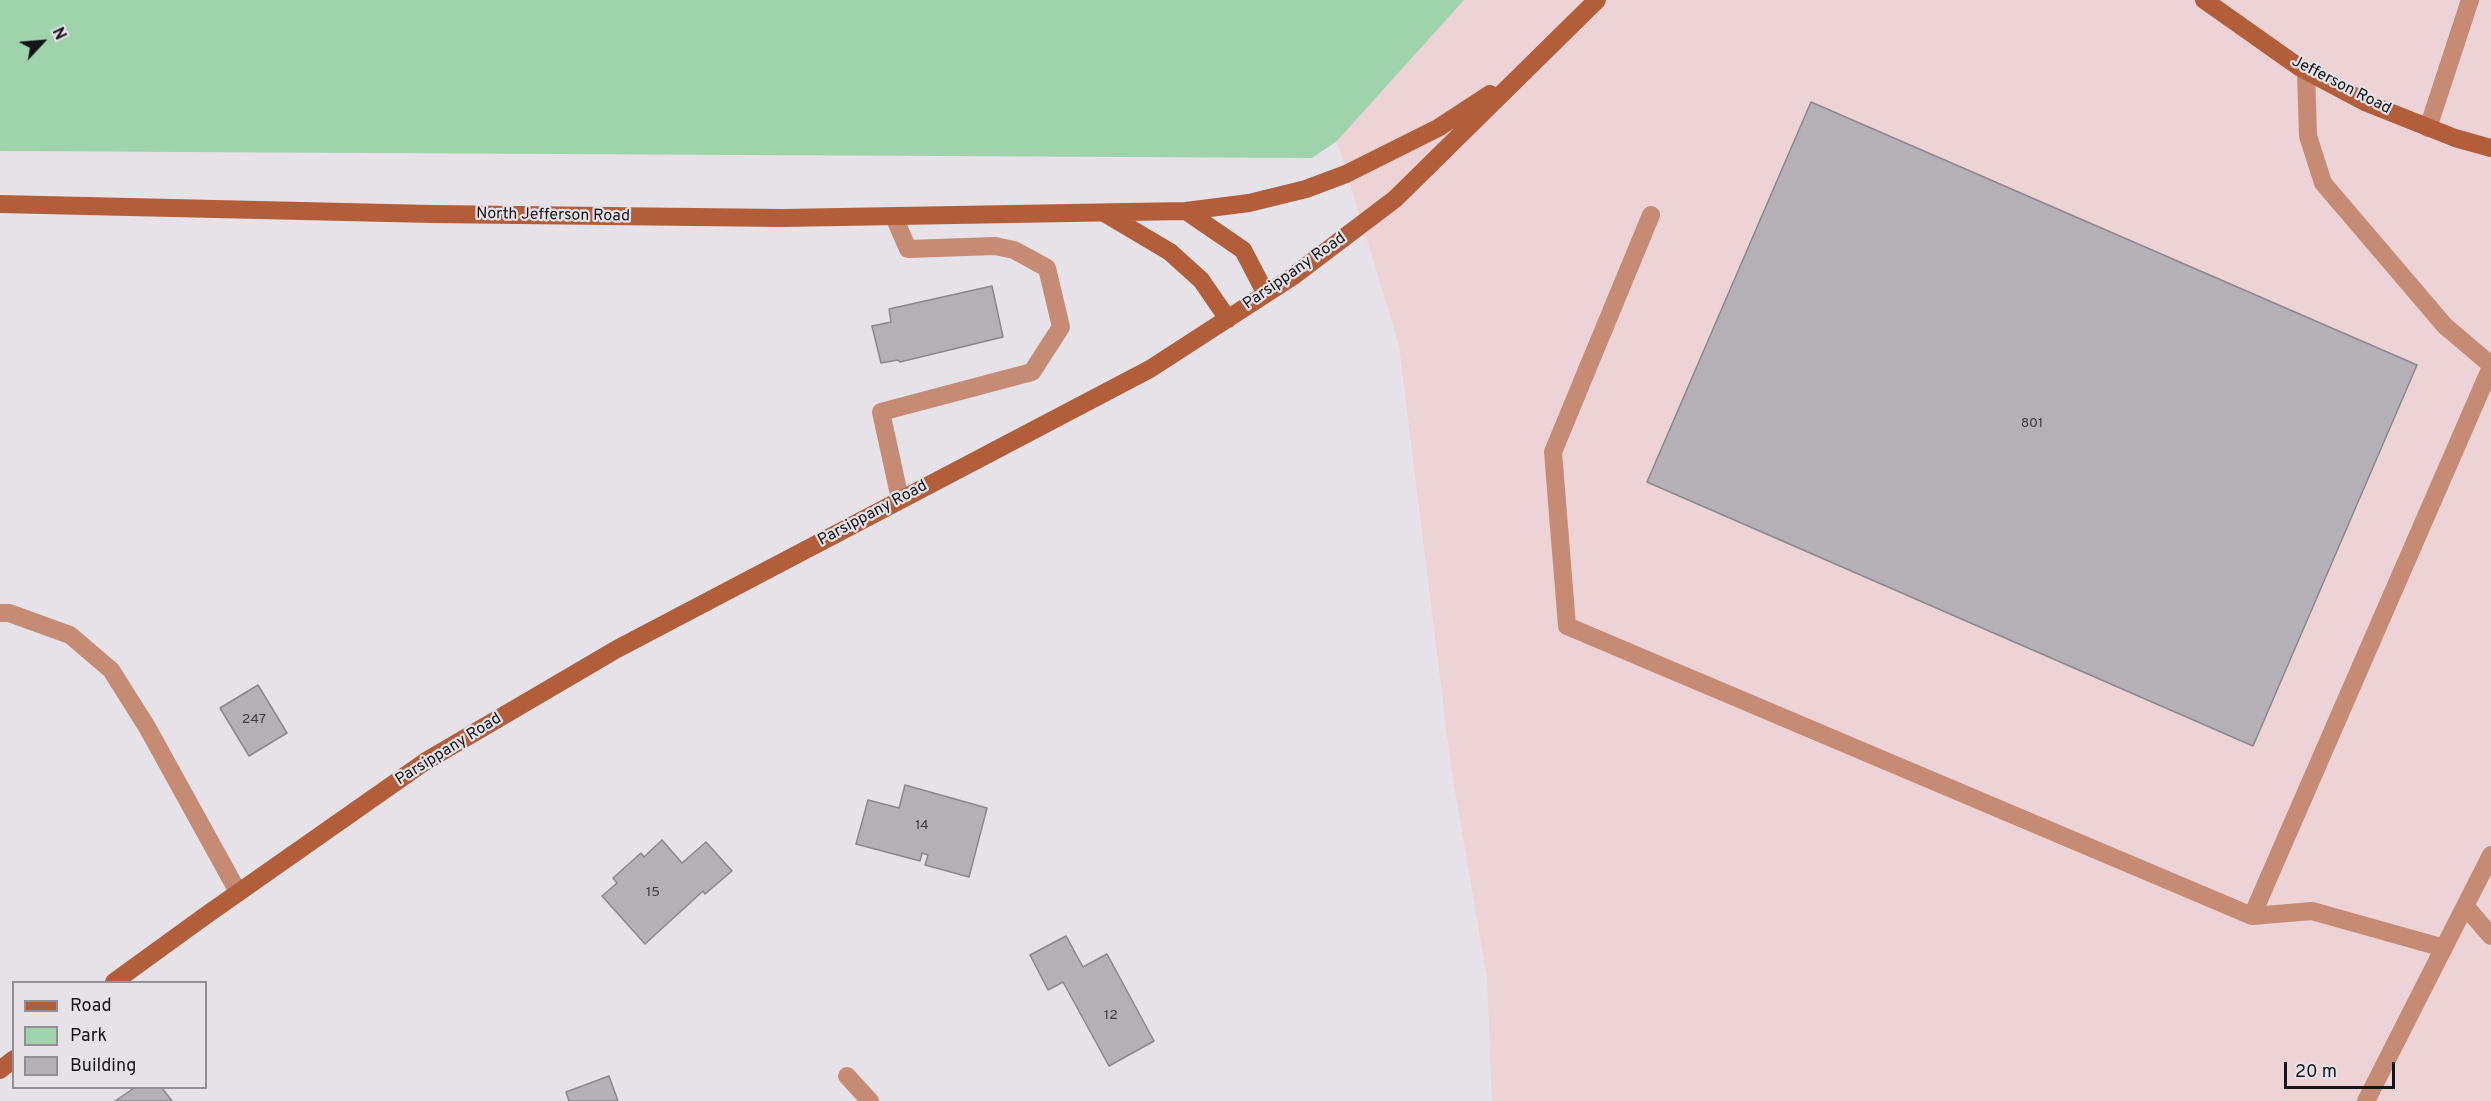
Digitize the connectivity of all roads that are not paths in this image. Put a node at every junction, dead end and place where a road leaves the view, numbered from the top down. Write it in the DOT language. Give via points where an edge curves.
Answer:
graph roads {
  1 [pos="1597,0"];
  2 [pos="2204,0"];
  3 [pos="2470,0"];
  4 [pos="2306,71"];
  5 [pos="1521,75"];
  6 [pos="2428,128"];
  7 [pos="2491,148"];
  8 [pos="0,204"];
  9 [pos="1186,211"];
  10 [pos="1106,214"];
  11 [pos="1651,214"];
  12 [pos="894,217"];
  13 [pos="1266,294"];
  14 [pos="1228,319"];
  15 [pos="2491,366"];
  16 [pos="900,499"];
  17 [pos="0,613"];
  18 [pos="2491,855"];
  19 [pos="238,892"];
  20 [pos="2466,907"];
  21 [pos="2252,916"];
  22 [pos="2491,936"];
  23 [pos="2444,948"];
  24 [pos="115,981"];
  25 [pos="12,1061"];
  26 [pos="0,1070"];
  27 [pos="847,1076"];
  28 [pos="870,1101"];
  29 [pos="2366,1101"];
  1 -- 5 [label="main road, Parsippany Road"];
  2 -- 4 [label="main road, Jefferson Road"];
  3 -- 6 [label="street"];
  4 -- 6 [label="main road, Jefferson Road" via="2367,103"];
  4 -- 15 [label="street" via="2308,136 2323,183 2445,326"];
  5 -- 9 [label="main road, North Jefferson Road" via="1437,128 1346,174 1249,203"];
  5 -- 13 [label="main road, Parsippany Road" via="1395,199"];
  6 -- 7 [label="main road, Jefferson Road"];
  8 -- 12 [label="main road, North Jefferson Road" via="431,214"];
  9 -- 10 [label="main road, North Jefferson Road"];
  9 -- 13 [label="main road" via="1243,250"];
  10 -- 12 [label="main road, North Jefferson Road"];
  10 -- 14 [label="main road" via="1170,252 1201,280"];
  11 -- 21 [label="street" via="1553,453 1567,626"];
  12 -- 16 [label="street" via="908,249 995,246 1014,250 1047,268 1061,327 1032,372 881,412"];
  13 -- 14 [label="main road, Parsippany Road"];
  14 -- 16 [label="main road, Parsippany Road" via="1150,369"];
  15 -- 21 [label="street"];
  16 -- 19 [label="main road, Parsippany Road" via="617,650 426,761"];
  17 -- 19 [label="street" via="70,635 111,670 147,726"];
  18 -- 20 [label="street"];
  19 -- 24 [label="main road, Parsippany Road"];
  20 -- 22 [label="street"];
  20 -- 23 [label="street"];
  21 -- 23 [label="street" via="2312,911"];
  23 -- 29 [label="street"];
  25 -- 26 [label="main road"];
  27 -- 28 [label="street"];
}
